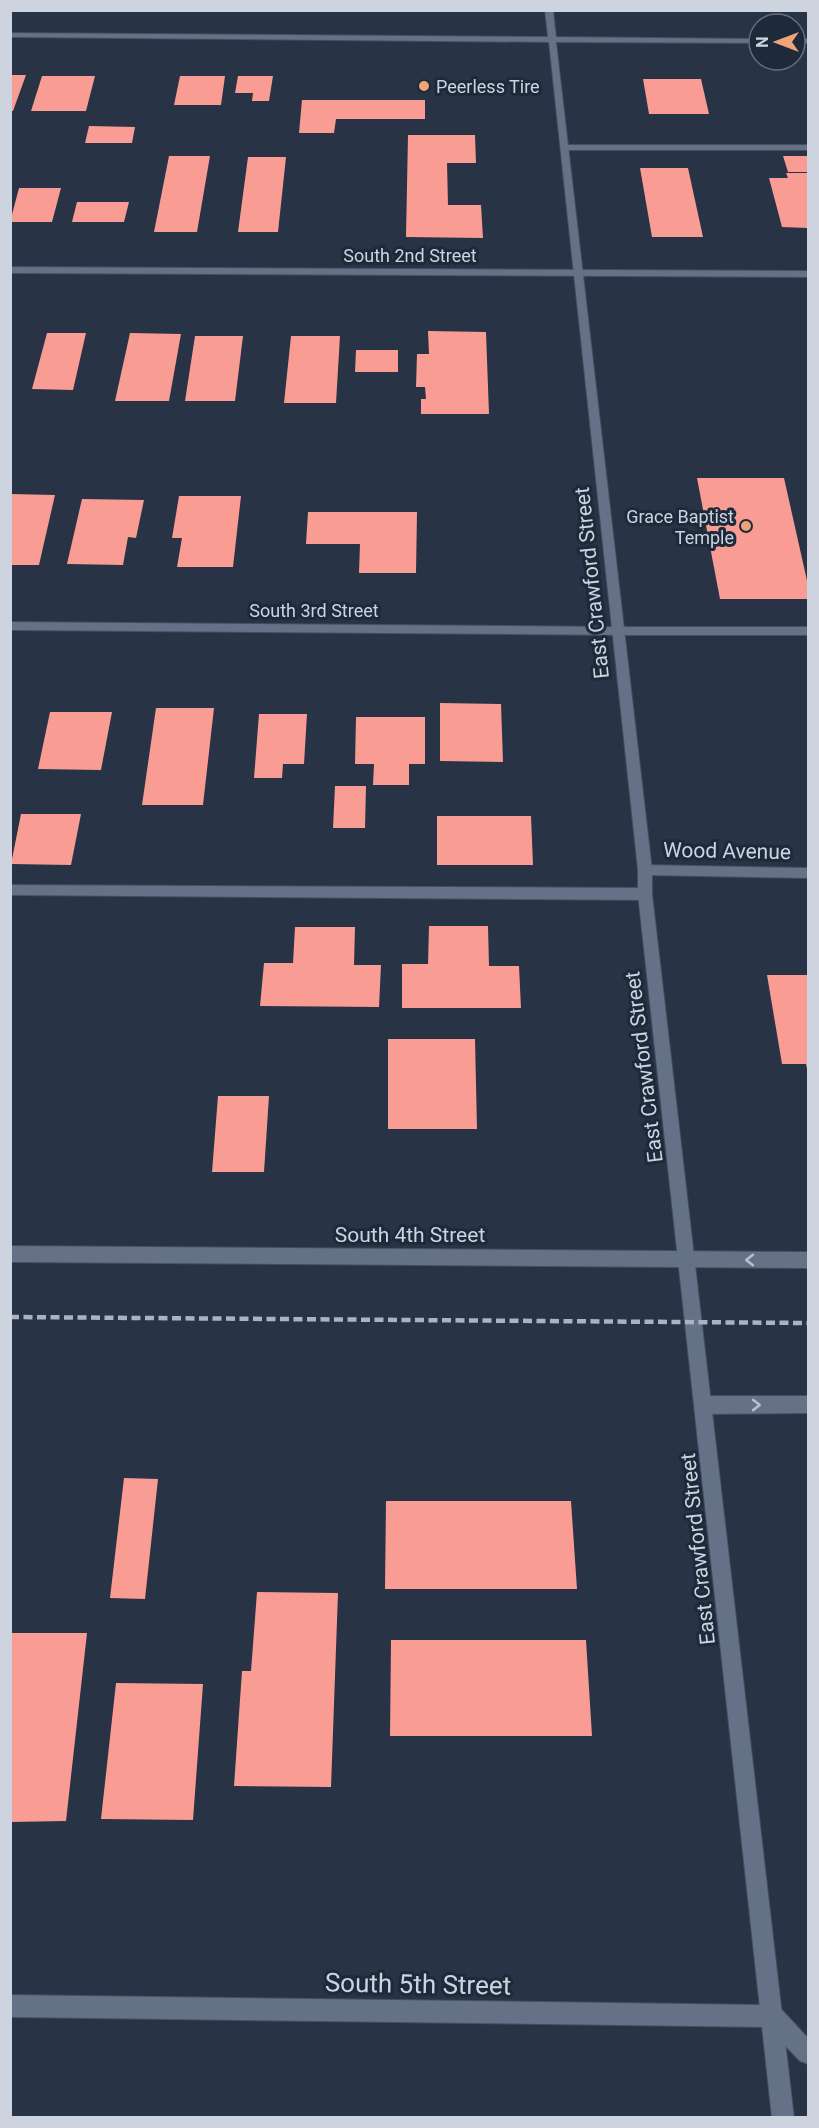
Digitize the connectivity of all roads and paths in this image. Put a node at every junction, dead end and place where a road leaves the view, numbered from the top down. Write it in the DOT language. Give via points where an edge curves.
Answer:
graph roads {
  1 [pos="549,10"];
  2 [pos="10,34"];
  3 [pos="552,40"];
  4 [pos="747,41"];
  5 [pos="565,148"];
  6 [pos="808,148"];
  7 [pos="10,270"];
  8 [pos="579,273"];
  9 [pos="808,274"];
  10 [pos="10,626"];
  11 [pos="618,631"];
  12 [pos="808,631"];
  13 [pos="645,870"];
  14 [pos="808,873"];
  15 [pos="10,890"];
  16 [pos="645,894"];
  17 [pos="10,1254"];
  18 [pos="687,1259"];
  19 [pos="808,1260"];
  20 [pos="703,1405"];
  21 [pos="808,1406"];
  22 [pos="10,2006"];
  23 [pos="771,2016"];
  24 [pos="808,2053"];
  25 [pos="783,2118"];
  1 -- 3 [label="street, East Crawford Street"];
  2 -- 3 [label="street"];
  3 -- 4 [label="street"];
  3 -- 5 [label="street, East Crawford Street"];
  5 -- 6 [label="street"];
  5 -- 8 [label="street, East Crawford Street"];
  7 -- 8 [label="street, South 2nd Street"];
  8 -- 9 [label="street, South 2nd Street"];
  8 -- 11 [label="street, East Crawford Street"];
  10 -- 11 [label="street, South 3rd Street"];
  11 -- 12 [label="street, South 3rd Street"];
  11 -- 13 [label="street, East Crawford Street"];
  13 -- 14 [label="street, Wood Avenue"];
  13 -- 16 [label="street, East Crawford Street"];
  15 -- 16 [label="street"];
  16 -- 18 [label="street, East Crawford Street"];
  17 -- 18 [label="street, South 4th Street"];
  19 -- 18 [label="street, South 4th Street, one-way"];
  18 -- 20 [label="street, East Crawford Street"];
  20 -- 21 [label="street, one-way"];
  20 -- 23 [label="street, East Crawford Street"];
  22 -- 23 [label="street, South 5th Street"];
  23 -- 24 [label="street"];
  23 -- 25 [label="street, East Crawford Street"];
}
